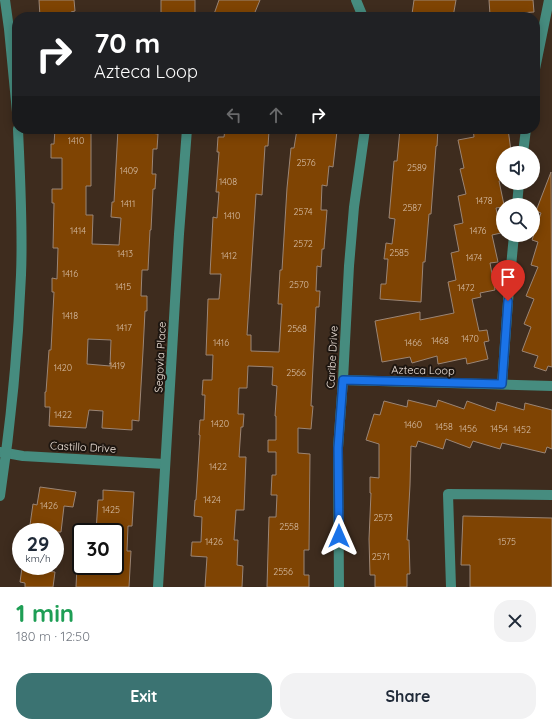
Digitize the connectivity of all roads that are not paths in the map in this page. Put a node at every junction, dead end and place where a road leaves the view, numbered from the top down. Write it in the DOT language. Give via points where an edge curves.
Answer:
graph roads {
  1 [pos="5,0"];
  2 [pos="356,0"];
  3 [pos="549,0"];
  4 [pos="361,12"];
  5 [pos="540,44"];
  6 [pos="12,60"];
  7 [pos="18,134"];
  8 [pos="186,134"];
  9 [pos="364,134"];
  10 [pos="525,134"];
  11 [pos="524,146"];
  12 [pos="513,242"];
  13 [pos="343,380"];
  14 [pos="502,384"];
  15 [pos="552,386"];
  16 [pos="3,453"];
  17 [pos="165,464"];
  18 [pos="552,495"];
  19 [pos="0,496"];
  20 [pos="158,587"];
  21 [pos="339,587"];
  22 [pos="451,587"];
  1 -- 6 [label="street"];
  2 -- 4 [label="street"];
  3 -- 5 [label="street"];
  7 -- 16 [label="street" via="21,274 13,398"];
  8 -- 17 [label="street, Segovia Place"];
  9 -- 13 [label="street, Caribe Drive" via="354,207"];
  10 -- 11 [label="street"];
  12 -- 14 [label="street"];
  13 -- 14 [label="street, Azteca Loop"];
  13 -- 21 [label="street, Caribe Drive" via="338,448"];
  14 -- 15 [label="street, Azteca Loop"];
  16 -- 17 [label="street, Castillo Drive"];
  16 -- 19 [label="street"];
  17 -- 20 [label="street, Segovia Place"];
  18 -- 22 [label="street" via="448,494"];
}
